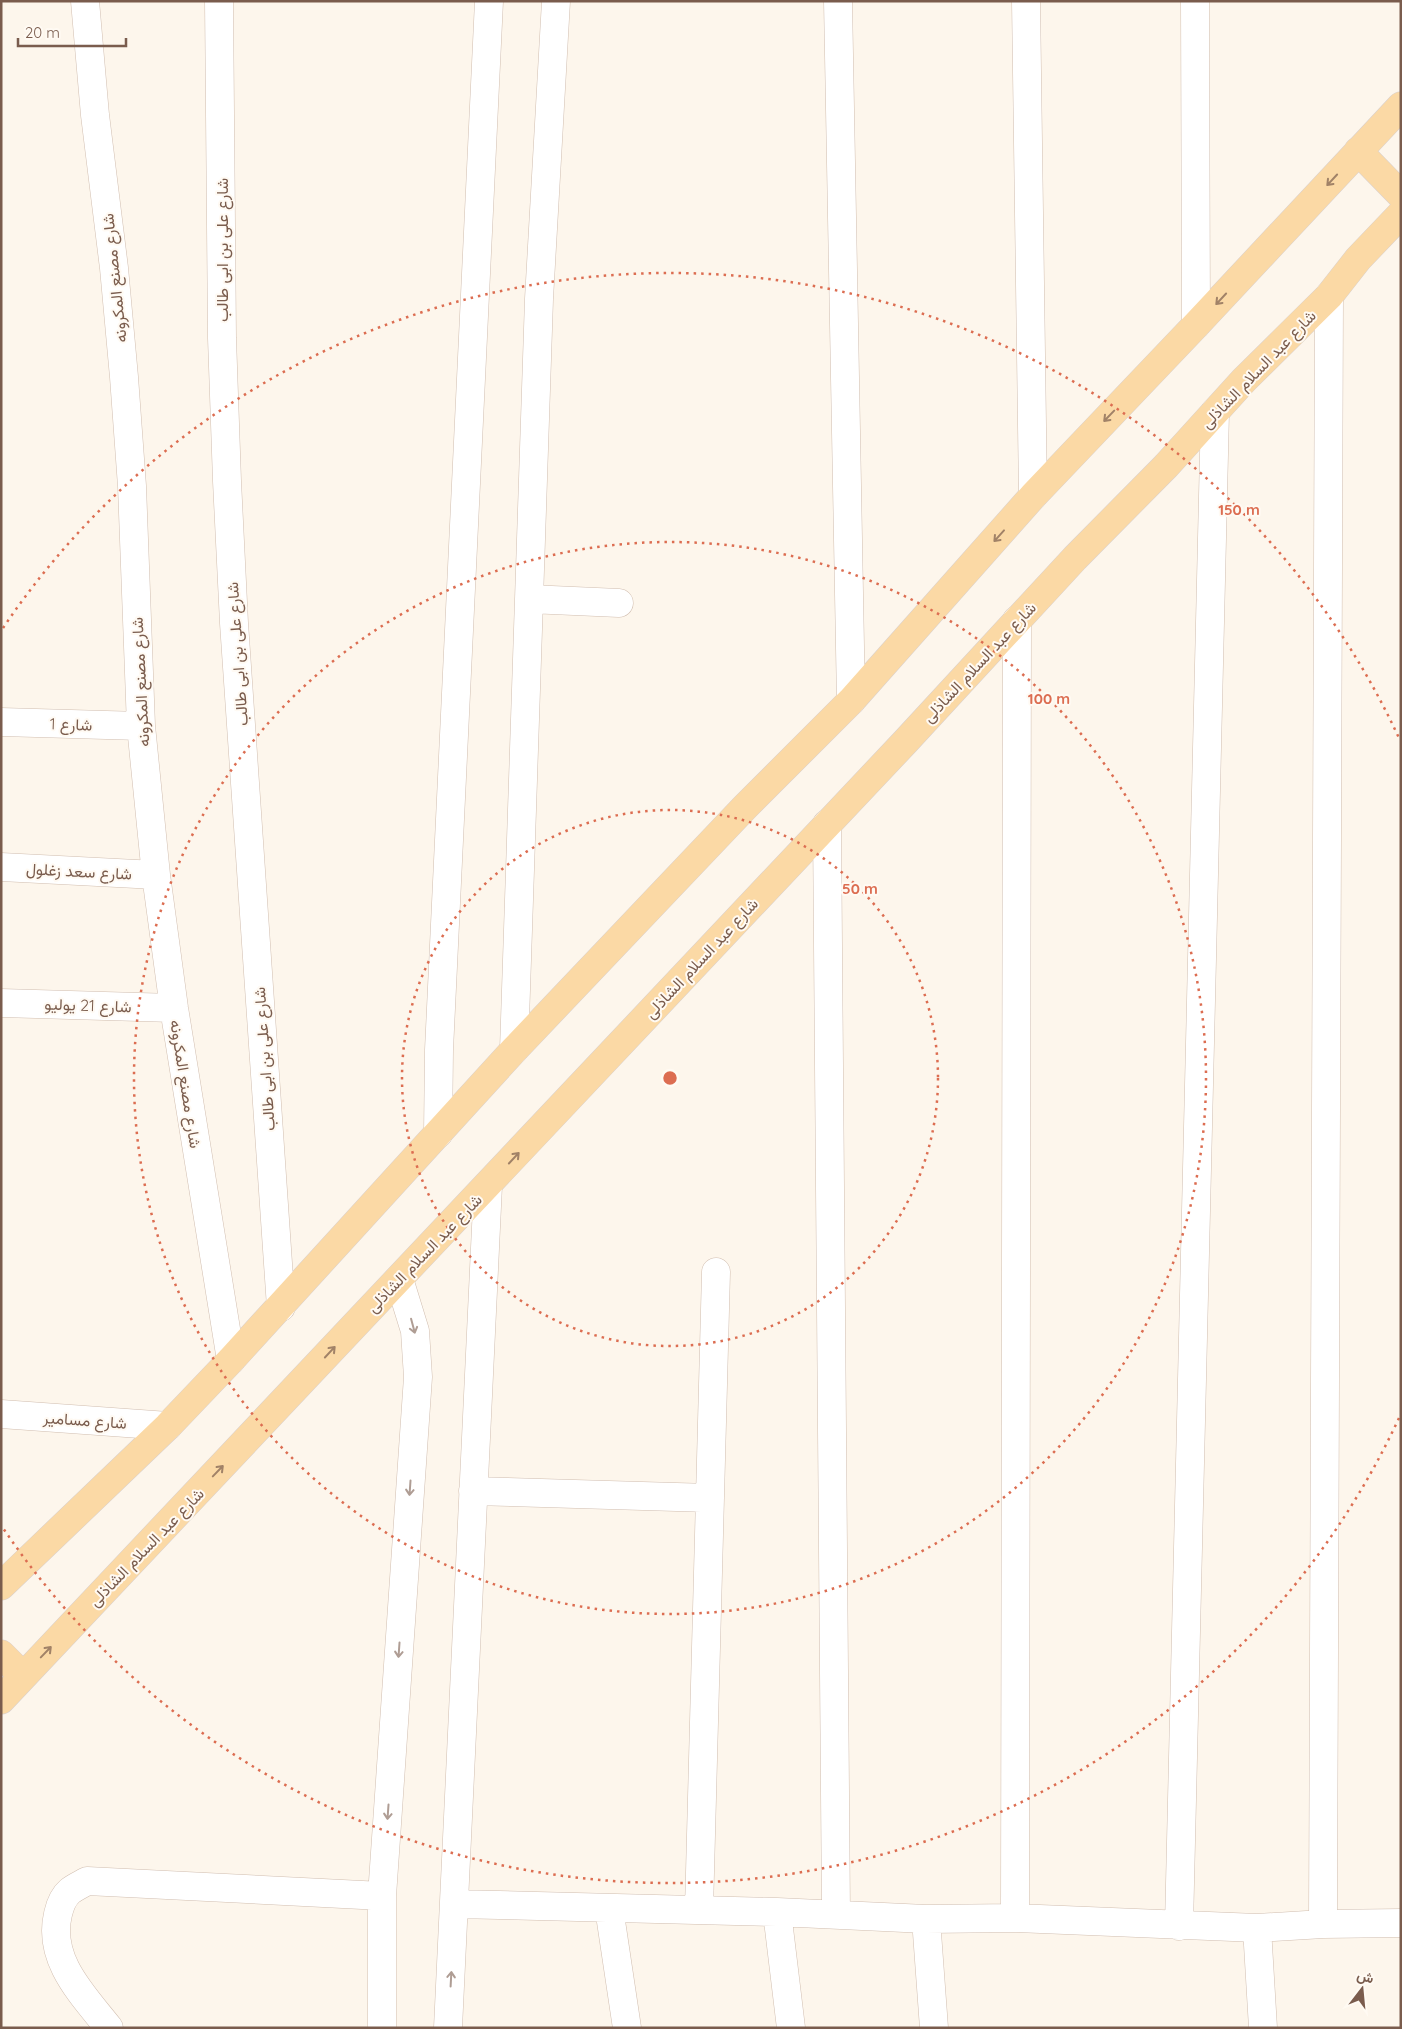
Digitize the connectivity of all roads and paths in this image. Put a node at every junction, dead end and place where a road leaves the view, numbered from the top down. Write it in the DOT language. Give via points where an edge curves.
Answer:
graph roads {
  1 [pos="85,1"];
  2 [pos="219,1"];
  3 [pos="490,1"];
  4 [pos="556,1"];
  5 [pos="838,1"];
  6 [pos="1026,1"];
  7 [pos="1195,1"];
  8 [pos="1401,106"];
  9 [pos="1358,151"];
  10 [pos="1401,195"];
  11 [pos="1401,214"];
  12 [pos="1329,296"];
  13 [pos="1196,325"];
  14 [pos="1215,412"];
  15 [pos="1033,496"];
  16 [pos="529,599"];
  17 [pos="619,603"];
  18 [pos="1017,620"];
  19 [pos="851,701"];
  20 [pos="1,722"];
  21 [pos="141,726"];
  22 [pos="827,824"];
  23 [pos="1,866"];
  24 [pos="156,875"];
  25 [pos="1,1003"];
  26 [pos="174,1008"];
  27 [pos="514,1050"];
  28 [pos="438,1134"];
  29 [pos="488,1185"];
  30 [pos="716,1272"];
  31 [pos="399,1279"];
  32 [pos="281,1306"];
  33 [pos="231,1360"];
  34 [pos="1,1414"];
  35 [pos="168,1426"];
  36 [pos="473,1491"];
  37 [pos="710,1498"];
  38 [pos="1,1586"];
  39 [pos="1,1654"];
  40 [pos="23,1676"];
  41 [pos="1,1700"];
  42 [pos="382,1896"];
  43 [pos="455,1904"];
  44 [pos="609,1908"];
  45 [pos="699,1910"];
  46 [pos="777,1912"];
  47 [pos="836,1914"];
  48 [pos="1015,1918"];
  49 [pos="926,1919"];
  50 [pos="1401,1923"];
  51 [pos="1323,1924"];
  52 [pos="1179,1926"];
  53 [pos="1257,1928"];
  54 [pos="109,2028"];
  55 [pos="382,2028"];
  56 [pos="448,2028"];
  57 [pos="627,2028"];
  58 [pos="791,2028"];
  59 [pos="934,2028"];
  60 [pos="1263,2028"];
  1 -- 21 [label="street, شارع مصنع المكرونه" via="124,377 132,486"];
  2 -- 32 [label="street, شارع على بن ابى طالب" via="222,338 227,481"];
  3 -- 28 [label="street" via="439,1050"];
  4 -- 16 [label="street" via="538,299"];
  5 -- 19 [label="street"];
  6 -- 15 [label="street"];
  7 -- 13 [label="street"];
  8 -- 9 [label="main road"];
  9 -- 10 [label="main road"];
  9 -- 13 [label="main road, one-way"];
  11 -- 12 [label="main road, شارع عبد السلام الشاذلى" via="1358,259"];
  12 -- 14 [label="main road, شارع عبد السلام الشاذلى"];
  12 -- 51 [label="street"];
  13 -- 15 [label="main road, one-way"];
  14 -- 18 [label="main road, شارع عبد السلام الشاذلى"];
  14 -- 52 [label="street"];
  15 -- 19 [label="main road, one-way"];
  16 -- 17 [label="street"];
  16 -- 27 [label="street"];
  18 -- 22 [label="main road, شارع عبد السلام الشاذلى"];
  18 -- 48 [label="street"];
  19 -- 27 [label="main road" via="745,807"];
  20 -- 21 [label="street, شارع 1"];
  21 -- 24 [label="street, شارع مصنع المكرونه"];
  29 -- 22 [label="main road, شارع عبد السلام الشاذلى, one-way"];
  22 -- 47 [label="street"];
  23 -- 24 [label="street, شارع سعد زغلول"];
  24 -- 26 [label="street, شارع مصنع المكرونه"];
  25 -- 26 [label="street, شارع 21 يوليو"];
  26 -- 33 [label="street, شارع مصنع المكرونه"];
  27 -- 28 [label="main road"];
  28 -- 32 [label="main road"];
  29 -- 31 [label="main road, شارع عبد السلام الشاذلى"];
  29 -- 36 [label="street"];
  30 -- 37 [label="street"];
  40 -- 31 [label="main road, شارع عبد السلام الشاذلى, one-way"];
  31 -- 42 [label="street, one-way" via="415,1331 418,1377"];
  32 -- 33 [label="main road"];
  33 -- 35 [label="main road"];
  34 -- 35 [label="street, شارع مسامير"];
  35 -- 38 [label="main road"];
  36 -- 37 [label="street"];
  36 -- 43 [label="street"];
  37 -- 45 [label="street"];
  39 -- 40 [label="main road"];
  40 -- 41 [label="main road, شارع عبد السلام الشاذلى"];
  42 -- 54 [label="street" via="87,1882 70,1891 60,1904 55,1923 57,1946 65,1970"];
  42 -- 55 [label="street"];
  43 -- 44 [label="street"];
  56 -- 43 [label="street, one-way"];
  44 -- 45 [label="street"];
  44 -- 57 [label="street"];
  45 -- 46 [label="street"];
  46 -- 47 [label="street"];
  46 -- 58 [label="street"];
  47 -- 49 [label="street"];
  48 -- 49 [label="street"];
  48 -- 52 [label="street"];
  49 -- 59 [label="street"];
  50 -- 51 [label="street"];
  51 -- 53 [label="street"];
  52 -- 53 [label="street"];
  53 -- 60 [label="street"];
}
